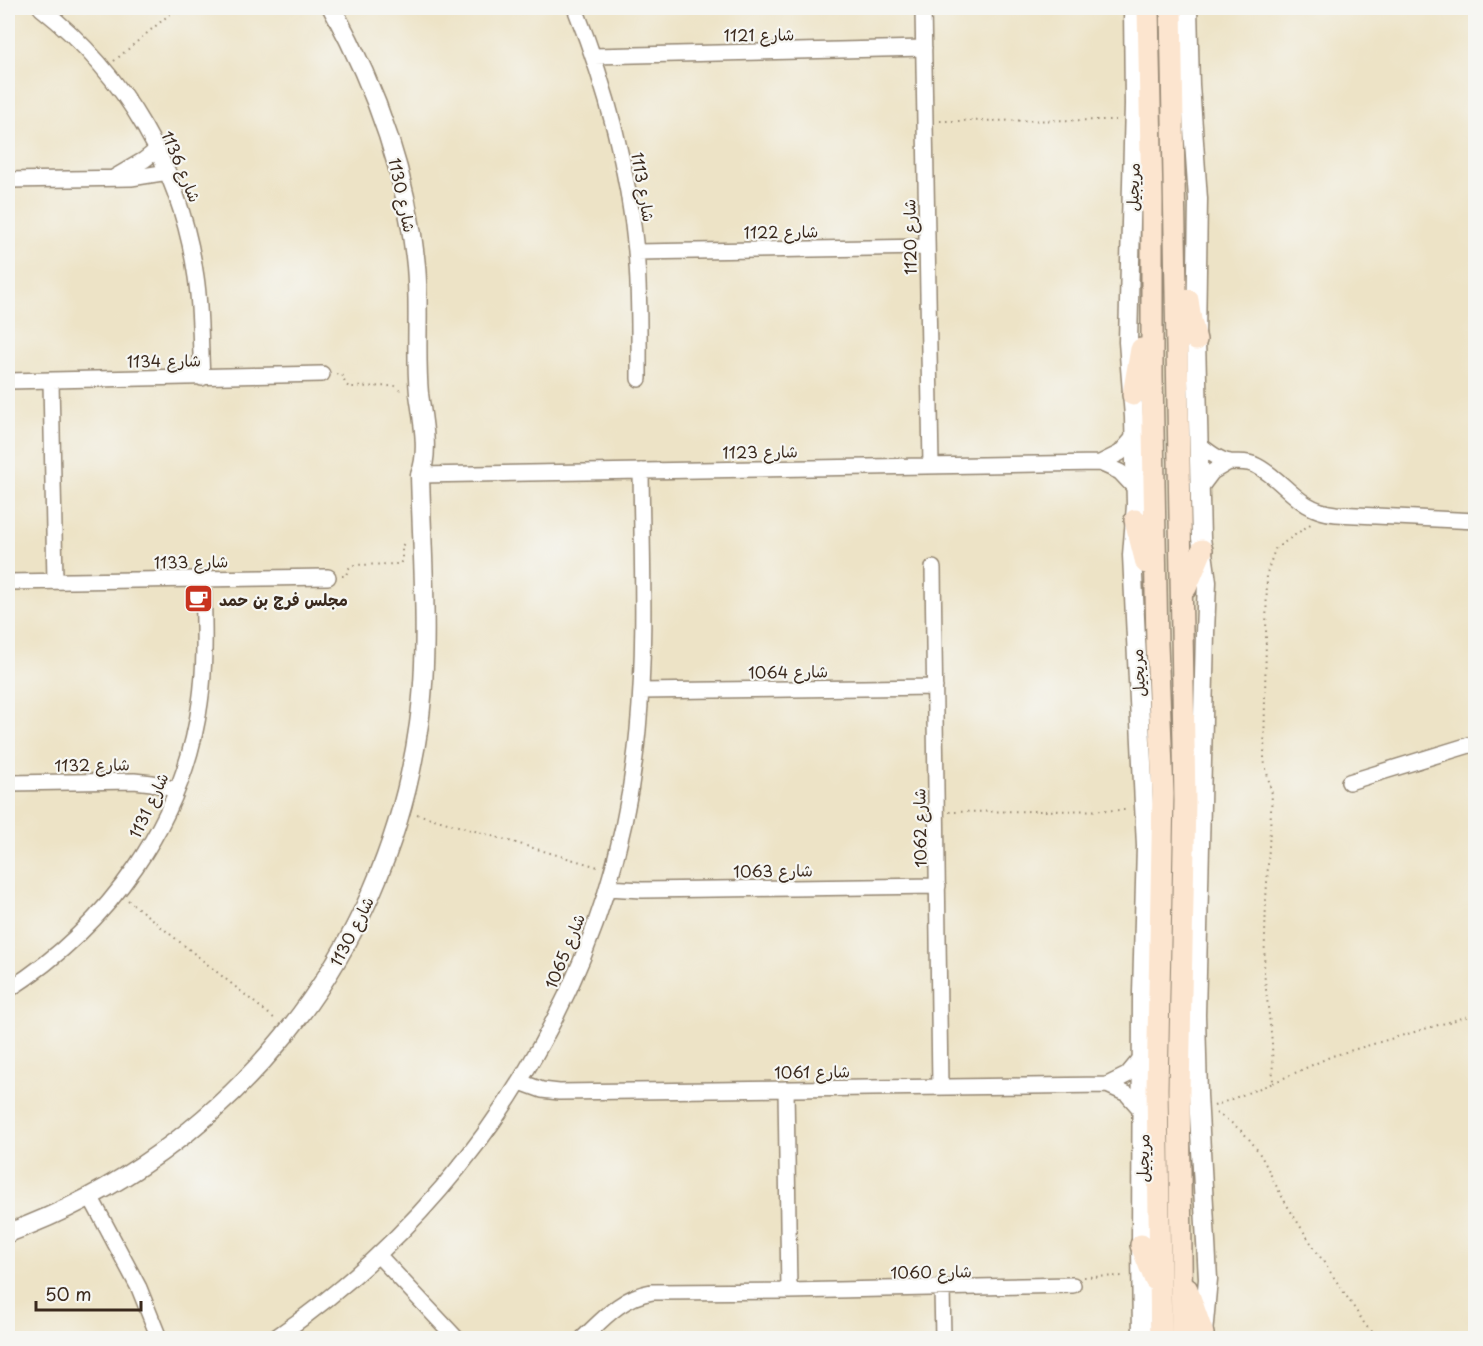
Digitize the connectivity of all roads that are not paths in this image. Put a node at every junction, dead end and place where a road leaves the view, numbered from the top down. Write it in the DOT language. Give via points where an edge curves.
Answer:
graph roads {
  1 [pos="41,8"];
  2 [pos="332,8"];
  3 [pos="576,8"];
  4 [pos="923,8"];
  5 [pos="1133,8"];
  6 [pos="1148,8"];
  7 [pos="1171,8"];
  8 [pos="1188,8"];
  9 [pos="924,48"];
  10 [pos="594,56"];
  11 [pos="1173,132"];
  12 [pos="158,149"];
  13 [pos="168,172"];
  14 [pos="112,178"];
  15 [pos="8,180"];
  16 [pos="1152,201"];
  17 [pos="927,247"];
  18 [pos="636,252"];
  19 [pos="1196,340"];
  20 [pos="322,374"];
  21 [pos="202,378"];
  22 [pos="639,379"];
  23 [pos="8,381"];
  24 [pos="51,381"];
  25 [pos="1133,395"];
  26 [pos="1134,437"];
  27 [pos="1198,443"];
  28 [pos="1228,462"];
  29 [pos="1100,463"];
  30 [pos="931,466"];
  31 [pos="641,471"];
  32 [pos="420,475"];
  33 [pos="1135,488"];
  34 [pos="1200,488"];
  35 [pos="1135,520"];
  36 [pos="1476,521"];
  37 [pos="1202,550"];
  38 [pos="933,568"];
  39 [pos="328,577"];
  40 [pos="203,579"];
  41 [pos="55,581"];
  42 [pos="8,582"];
  43 [pos="1183,597"];
  44 [pos="1156,644"];
  45 [pos="935,687"];
  46 [pos="641,691"];
  47 [pos="1476,743"];
  48 [pos="1349,782"];
  49 [pos="8,783"];
  50 [pos="177,790"];
  51 [pos="938,886"];
  52 [pos="608,888"];
  53 [pos="8,990"];
  54 [pos="1142,1058"];
  55 [pos="520,1082"];
  56 [pos="1107,1085"];
  57 [pos="940,1087"];
  58 [pos="786,1089"];
  59 [pos="1142,1111"];
  60 [pos="90,1196"];
  61 [pos="8,1233"];
  62 [pos="1141,1245"];
  63 [pos="379,1256"];
  64 [pos="1181,1274"];
  65 [pos="1073,1285"];
  66 [pos="942,1289"];
  67 [pos="789,1292"];
  68 [pos="1160,1293"];
  69 [pos="1203,1336"];
  70 [pos="159,1338"];
  71 [pos="275,1338"];
  72 [pos="456,1338"];
  73 [pos="583,1338"];
  74 [pos="943,1338"];
  75 [pos="1142,1338"];
  76 [pos="1161,1338"];
  77 [pos="1182,1338"];
  1 -- 12 [label="street, شارع 1136" via="67,28 105,69"];
  2 -- 32 [label="street, شارع 1130" via="374,93 404,187 419,305 419,396 424,429"];
  3 -- 10 [label="street, شارع 1113"];
  4 -- 9 [label="street, شارع 1120"];
  5 -- 25 [label="street, مريجيل" via="1128,342"];
  6 -- 16 [label="main road, مريجيل"];
  7 -- 11 [label="main road"];
  8 -- 19 [label="street" via="1197,199"];
  9 -- 10 [label="street, شارع 1121"];
  9 -- 17 [label="street, شارع 1120"];
  10 -- 18 [label="street, شارع 1113" via="619,147"];
  11 -- 19 [label="main road" via="1183,165 1188,298"];
  11 -- 43 [label="main road"];
  12 -- 13 [label="street, شارع 1136"];
  12 -- 14 [label="street"];
  13 -- 14 [label="street"];
  13 -- 21 [label="street, شارع 1136" via="187,229 197,279"];
  14 -- 15 [label="street"];
  16 -- 25 [label="main road" via="1141,347"];
  16 -- 44 [label="main road, مريجيل"];
  17 -- 18 [label="street, شارع 1122"];
  17 -- 30 [label="street, شارع 1120"];
  18 -- 22 [label="street, شارع 1113"];
  19 -- 27 [label="street"];
  20 -- 21 [label="street, شارع 1134"];
  21 -- 24 [label="street, شارع 1134"];
  23 -- 24 [label="street, شارع 1134"];
  24 -- 41 [label="street"];
  25 -- 26 [label="street, مريجيل"];
  26 -- 29 [label="street" via="1120,453"];
  26 -- 33 [label="street, مريجيل"];
  27 -- 28 [label="street"];
  27 -- 34 [label="street"];
  28 -- 34 [label="street" via="1212,472"];
  28 -- 36 [label="street" via="1257,466 1309,507 1326,513"];
  29 -- 30 [label="street, شارع 1123"];
  29 -- 33 [label="street" via="1120,472"];
  30 -- 31 [label="street, شارع 1123"];
  31 -- 32 [label="street, شارع 1123"];
  31 -- 46 [label="street, شارع 1065"];
  32 -- 60 [label="street, شارع 1130" via="423,681 413,760 382,868 348,941 289,1030 204,1119 142,1165"];
  33 -- 35 [label="street, مريجيل"];
  34 -- 37 [label="street"];
  35 -- 44 [label="main road" via="1143,547"];
  35 -- 54 [label="street, مريجيل" via="1132,555 1145,810"];
  37 -- 43 [label="main road"];
  37 -- 69 [label="street" via="1208,594 1196,1015 1208,1279"];
  38 -- 45 [label="street, شارع 1062"];
  39 -- 40 [label="street, شارع 1133"];
  40 -- 41 [label="street, شارع 1133"];
  40 -- 50 [label="street, شارع 1131" via="204,667 200,704"];
  41 -- 42 [label="street, شارع 1133"];
  43 -- 64 [label="main road"];
  44 -- 68 [label="main road, مريجيل" via="1163,794 1157,1089"];
  45 -- 46 [label="street, شارع 1064"];
  45 -- 51 [label="street, شارع 1062"];
  46 -- 52 [label="street, شارع 1065" via="632,776"];
  47 -- 48 [label="street"];
  49 -- 50 [label="street, شارع 1132" via="134,781"];
  50 -- 53 [label="street, شارع 1131" via="153,840 118,892 66,947"];
  51 -- 52 [label="street, شارع 1063"];
  51 -- 57 [label="street, شارع 1062"];
  52 -- 55 [label="street, شارع 1065" via="576,975"];
  54 -- 56 [label="street" via="1127,1075"];
  54 -- 59 [label="street, مريجيل"];
  55 -- 58 [label="street, شارع 1061" via="559,1092"];
  55 -- 63 [label="street, شارع 1065" via="450,1180"];
  56 -- 57 [label="street, شارع 1061"];
  56 -- 59 [label="street" via="1128,1094"];
  57 -- 58 [label="street, شارع 1061"];
  58 -- 67 [label="street"];
  59 -- 62 [label="street, مريجيل"];
  60 -- 61 [label="street, شارع 1130"];
  60 -- 70 [label="street"];
  62 -- 68 [label="main road"];
  62 -- 75 [label="street, مريجيل"];
  63 -- 71 [label="street, شارع 1065"];
  63 -- 72 [label="street"];
  64 -- 69 [label="main road"];
  64 -- 77 [label="main road"];
  65 -- 66 [label="street, شارع 1060"];
  66 -- 67 [label="street, شارع 1060"];
  66 -- 74 [label="street"];
  67 -- 73 [label="street, شارع 1060" via="639,1294 621,1303"];
  68 -- 76 [label="main road, مريجيل"];
}
